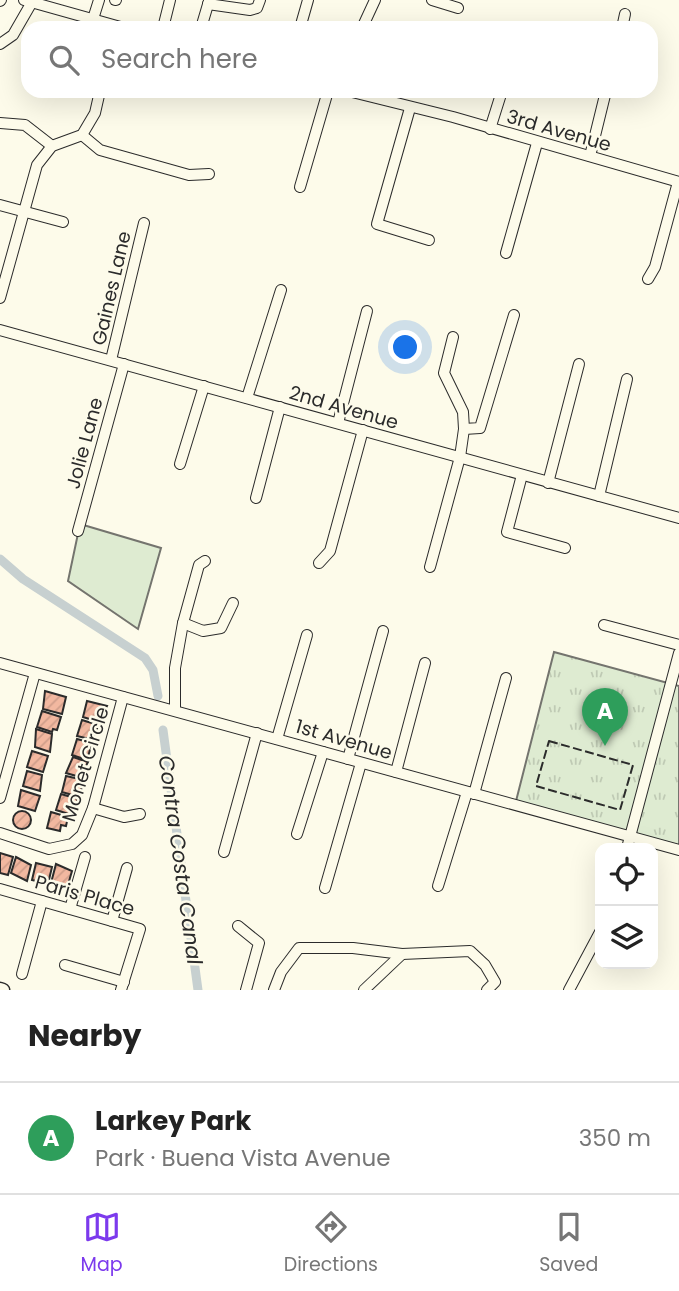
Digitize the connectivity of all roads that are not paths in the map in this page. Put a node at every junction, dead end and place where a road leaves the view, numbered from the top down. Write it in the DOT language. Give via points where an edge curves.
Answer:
graph roads {
  1 [pos="99,0"];
  2 [pos="170,0"];
  3 [pos="260,0"];
  4 [pos="308,0"];
  5 [pos="374,0"];
  6 [pos="432,0"];
  7 [pos="35,2"];
  8 [pos="208,2"];
  9 [pos="458,8"];
  10 [pos="625,14"];
  11 [pos="93,19"];
  12 [pos="22,21"];
  13 [pos="100,21"];
  14 [pos="165,21"];
  15 [pos="203,21"];
  16 [pos="302,21"];
  17 [pos="365,21"];
  18 [pos="624,21"];
  19 [pos="21,23"];
  20 [pos="0,44"];
  21 [pos="98,98"];
  22 [pos="326,98"];
  23 [pos="374,98"];
  24 [pos="500,98"];
  25 [pos="604,98"];
  26 [pos="410,108"];
  27 [pos="0,123"];
  28 [pos="490,129"];
  29 [pos="82,135"];
  30 [pos="537,143"];
  31 [pos="52,146"];
  32 [pos="590,156"];
  33 [pos="209,174"];
  34 [pos="679,182"];
  35 [pos="300,187"];
  36 [pos="0,205"];
  37 [pos="24,211"];
  38 [pos="63,222"];
  39 [pos="144,223"];
  40 [pos="429,240"];
  41 [pos="506,253"];
  42 [pos="648,279"];
  43 [pos="281,290"];
  44 [pos="0,298"];
  45 [pos="367,311"];
  46 [pos="514,316"];
  47 [pos="0,330"];
  48 [pos="453,337"];
  49 [pos="111,360"];
  50 [pos="124,364"];
  51 [pos="579,364"];
  52 [pos="627,379"];
  53 [pos="204,386"];
  54 [pos="247,398"];
  55 [pos="280,407"];
  56 [pos="338,423"];
  57 [pos="464,429"];
  58 [pos="363,430"];
  59 [pos="460,457"];
  60 [pos="180,464"];
  61 [pos="522,475"];
  62 [pos="548,483"];
  63 [pos="599,496"];
  64 [pos="256,498"];
  65 [pos="679,518"];
  66 [pos="78,531"];
  67 [pos="565,548"];
  68 [pos="205,561"];
  69 [pos="320,563"];
  70 [pos="430,567"];
  71 [pos="233,603"];
  72 [pos="183,623"];
  73 [pos="604,625"];
  74 [pos="383,631"];
  75 [pos="307,635"];
  76 [pos="679,645"];
  77 [pos="679,653"];
  78 [pos="0,663"];
  79 [pos="425,663"];
  80 [pos="35,673"];
  81 [pos="506,678"];
  82 [pos="123,697"];
  83 [pos="175,710"];
  84 [pos="257,733"];
  85 [pos="277,739"];
  86 [pos="324,752"];
  87 [pos="348,759"];
  88 [pos="361,763"];
  89 [pos="396,772"];
  90 [pos="470,793"];
  91 [pos="0,798"];
  92 [pos="93,808"];
  93 [pos="140,814"];
  94 [pos="0,833"];
  95 [pos="297,834"];
  96 [pos="630,837"];
  97 [pos="628,843"];
  98 [pos="679,850"];
  99 [pos="224,852"];
  100 [pos="85,857"];
  101 [pos="127,868"];
  102 [pos="438,886"];
  103 [pos="325,888"];
  104 [pos="0,889"];
  105 [pos="42,901"];
  106 [pos="70,909"];
  107 [pos="112,921"];
  108 [pos="238,926"];
  109 [pos="595,941"];
  110 [pos="402,954"];
  111 [pos="65,965"];
  112 [pos="22,974"];
  113 [pos="122,986"];
  114 [pos="246,990"];
  115 [pos="274,990"];
  116 [pos="364,990"];
  117 [pos="487,990"];
  118 [pos="569,990"];
  1 -- 11 [label="street"];
  2 -- 14 [label="street"];
  3 -- 8 [label="street" via="257,8 250,10"];
  4 -- 16 [label="street"];
  5 -- 17 [label="street"];
  6 -- 9 [label="street"];
  7 -- 11 [label="street"];
  7 -- 12 [label="street"];
  8 -- 15 [label="street"];
  10 -- 18 [label="street"];
  11 -- 13 [label="street"];
  19 -- 20 [label="street"];
  21 -- 29 [label="street"];
  22 -- 35 [label="street"];
  23 -- 26 [label="street, 3rd Avenue"];
  24 -- 28 [label="street"];
  25 -- 32 [label="street"];
  26 -- 28 [label="street, 3rd Avenue"];
  26 -- 40 [label="street" via="377,224"];
  27 -- 31 [label="street" via="25,125"];
  28 -- 30 [label="street, 3rd Avenue"];
  29 -- 31 [label="street"];
  29 -- 33 [label="street" via="100,150 189,175"];
  30 -- 32 [label="street, 3rd Avenue"];
  30 -- 41 [label="street"];
  31 -- 37 [label="street" via="37,165"];
  32 -- 34 [label="street, 3rd Avenue"];
  34 -- 42 [label="street"];
  36 -- 37 [label="street"];
  37 -- 38 [label="street"];
  37 -- 44 [label="street"];
  39 -- 49 [label="street, Gaines Lane"];
  43 -- 54 [label="street"];
  45 -- 56 [label="street"];
  46 -- 57 [label="street" via="480,428"];
  47 -- 49 [label="street, 2nd Avenue"];
  48 -- 57 [label="street" via="444,373 463,412"];
  49 -- 50 [label="street, 2nd Avenue"];
  50 -- 53 [label="street, 2nd Avenue"];
  50 -- 66 [label="street, Jolie Lane"];
  51 -- 62 [label="street"];
  52 -- 63 [label="street"];
  53 -- 54 [label="street, 2nd Avenue"];
  53 -- 60 [label="street"];
  54 -- 55 [label="street, 2nd Avenue"];
  55 -- 56 [label="street, 2nd Avenue"];
  55 -- 64 [label="street"];
  56 -- 58 [label="street, 2nd Avenue"];
  57 -- 59 [label="street"];
  58 -- 59 [label="street, 2nd Avenue"];
  58 -- 69 [label="street" via="330,551"];
  59 -- 61 [label="street, 2nd Avenue"];
  59 -- 70 [label="street"];
  61 -- 62 [label="street, 2nd Avenue"];
  61 -- 67 [label="street" via="507,532"];
  62 -- 63 [label="street, 2nd Avenue"];
  63 -- 65 [label="street, 2nd Avenue"];
  68 -- 72 [label="street"];
  71 -- 72 [label="street" via="221,628 203,631"];
  72 -- 83 [label="street" via="175,667"];
  73 -- 76 [label="street"];
  74 -- 87 [label="street"];
  75 -- 85 [label="street"];
  77 -- 96 [label="street"];
  78 -- 80 [label="street, 1st Avenue"];
  79 -- 89 [label="street"];
  80 -- 82 [label="street, 1st Avenue"];
  80 -- 91 [label="street"];
  81 -- 90 [label="street"];
  82 -- 83 [label="street, 1st Avenue"];
  82 -- 92 [label="street, Monet Circle"];
  83 -- 84 [label="street, 1st Avenue"];
  84 -- 85 [label="street, 1st Avenue"];
  84 -- 99 [label="street"];
  85 -- 86 [label="street, 1st Avenue"];
  86 -- 87 [label="street, 1st Avenue"];
  86 -- 95 [label="street"];
  87 -- 88 [label="street, 1st Avenue"];
  88 -- 89 [label="street, 1st Avenue"];
  88 -- 103 [label="street"];
  89 -- 90 [label="street, 1st Avenue"];
  90 -- 96 [label="street, 1st Avenue"];
  90 -- 102 [label="street"];
  92 -- 93 [label="street" via="124,817"];
  92 -- 94 [label="street, Monet Circle" via="82,835 61,848 49,849"];
  96 -- 97 [label="street"];
  96 -- 98 [label="street, 1st Avenue"];
  100 -- 106 [label="street"];
  101 -- 107 [label="street"];
  104 -- 105 [label="street, Paris Place"];
  105 -- 106 [label="street, Paris Place"];
  105 -- 112 [label="street"];
  106 -- 107 [label="street, Paris Place"];
  107 -- 113 [label="street, Paris Place" via="140,929"];
  108 -- 114 [label="street" via="259,943"];
  109 -- 118 [label="street"];
  110 -- 115 [label="street" via="299,948"];
  110 -- 116 [label="street"];
  110 -- 117 [label="street" via="470,951 495,982"];
  111 -- 113 [label="street"];
}
